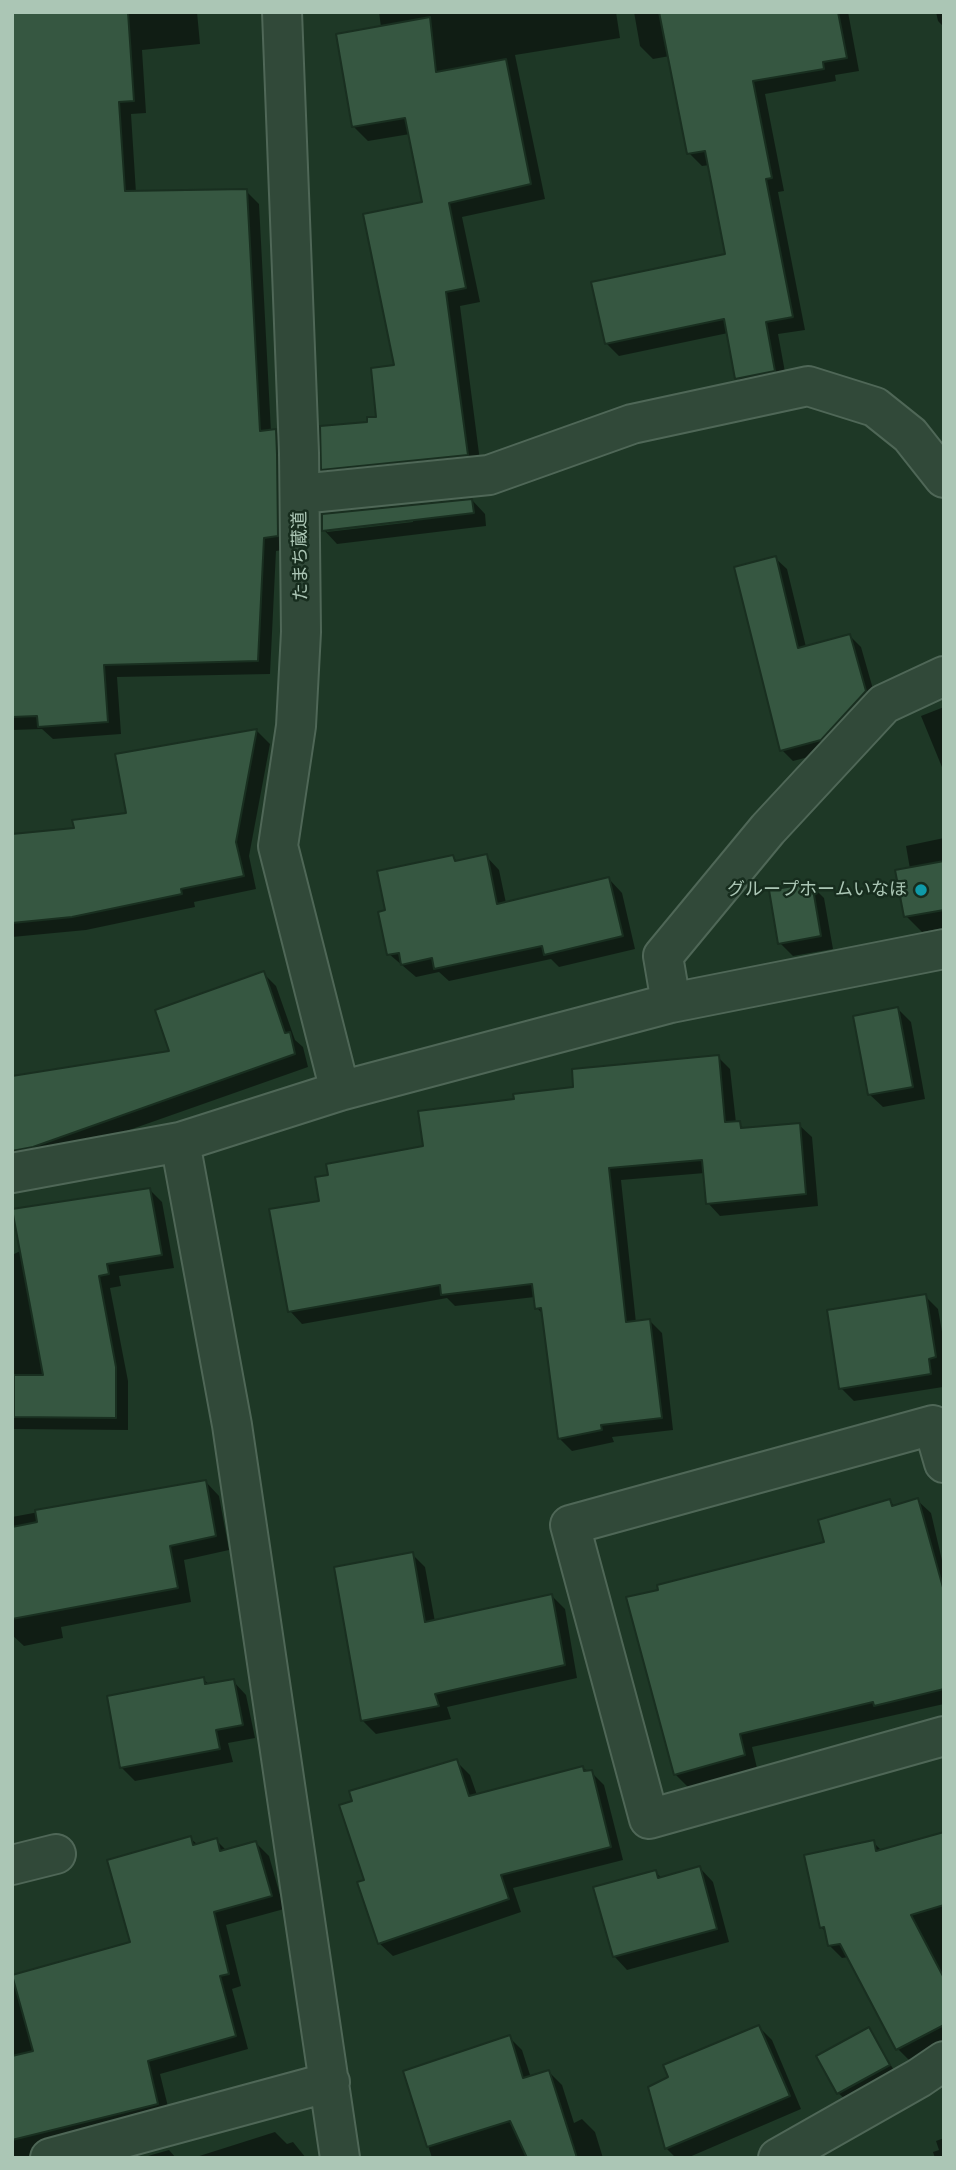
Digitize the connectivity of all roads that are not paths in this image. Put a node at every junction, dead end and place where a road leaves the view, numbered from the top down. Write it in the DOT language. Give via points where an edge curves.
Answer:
graph roads {
  1 [pos="282,12"];
  2 [pos="944,478"];
  3 [pos="300,494"];
  4 [pos="944,676"];
  5 [pos="944,949"];
  6 [pos="671,1003"];
  7 [pos="340,1091"];
  8 [pos="180,1142"];
  9 [pos="12,1173"];
  10 [pos="944,1463"];
  11 [pos="944,1736"];
  12 [pos="56,1854"];
  13 [pos="12,1865"];
  14 [pos="944,2061"];
  15 [pos="330,2082"];
  16 [pos="50,2158"];
  17 [pos="340,2158"];
  18 [pos="778,2158"];
  1 -- 3 [label="street, たまち蔵道"];
  2 -- 3 [label="street" via="910,435 875,407 808,386 632,424 489,475"];
  3 -- 7 [label="street, たまち蔵道" via="302,632 278,846"];
  4 -- 6 [label="street" via="884,704 768,829 663,957"];
  5 -- 6 [label="street"];
  6 -- 7 [label="street"];
  7 -- 8 [label="street"];
  8 -- 9 [label="street"];
  8 -- 15 [label="street" via="232,1425"];
  10 -- 11 [label="street" via="933,1425 570,1525 649,1819"];
  12 -- 13 [label="street"];
  14 -- 18 [label="street"];
  15 -- 16 [label="street"];
  15 -- 17 [label="street"];
}
